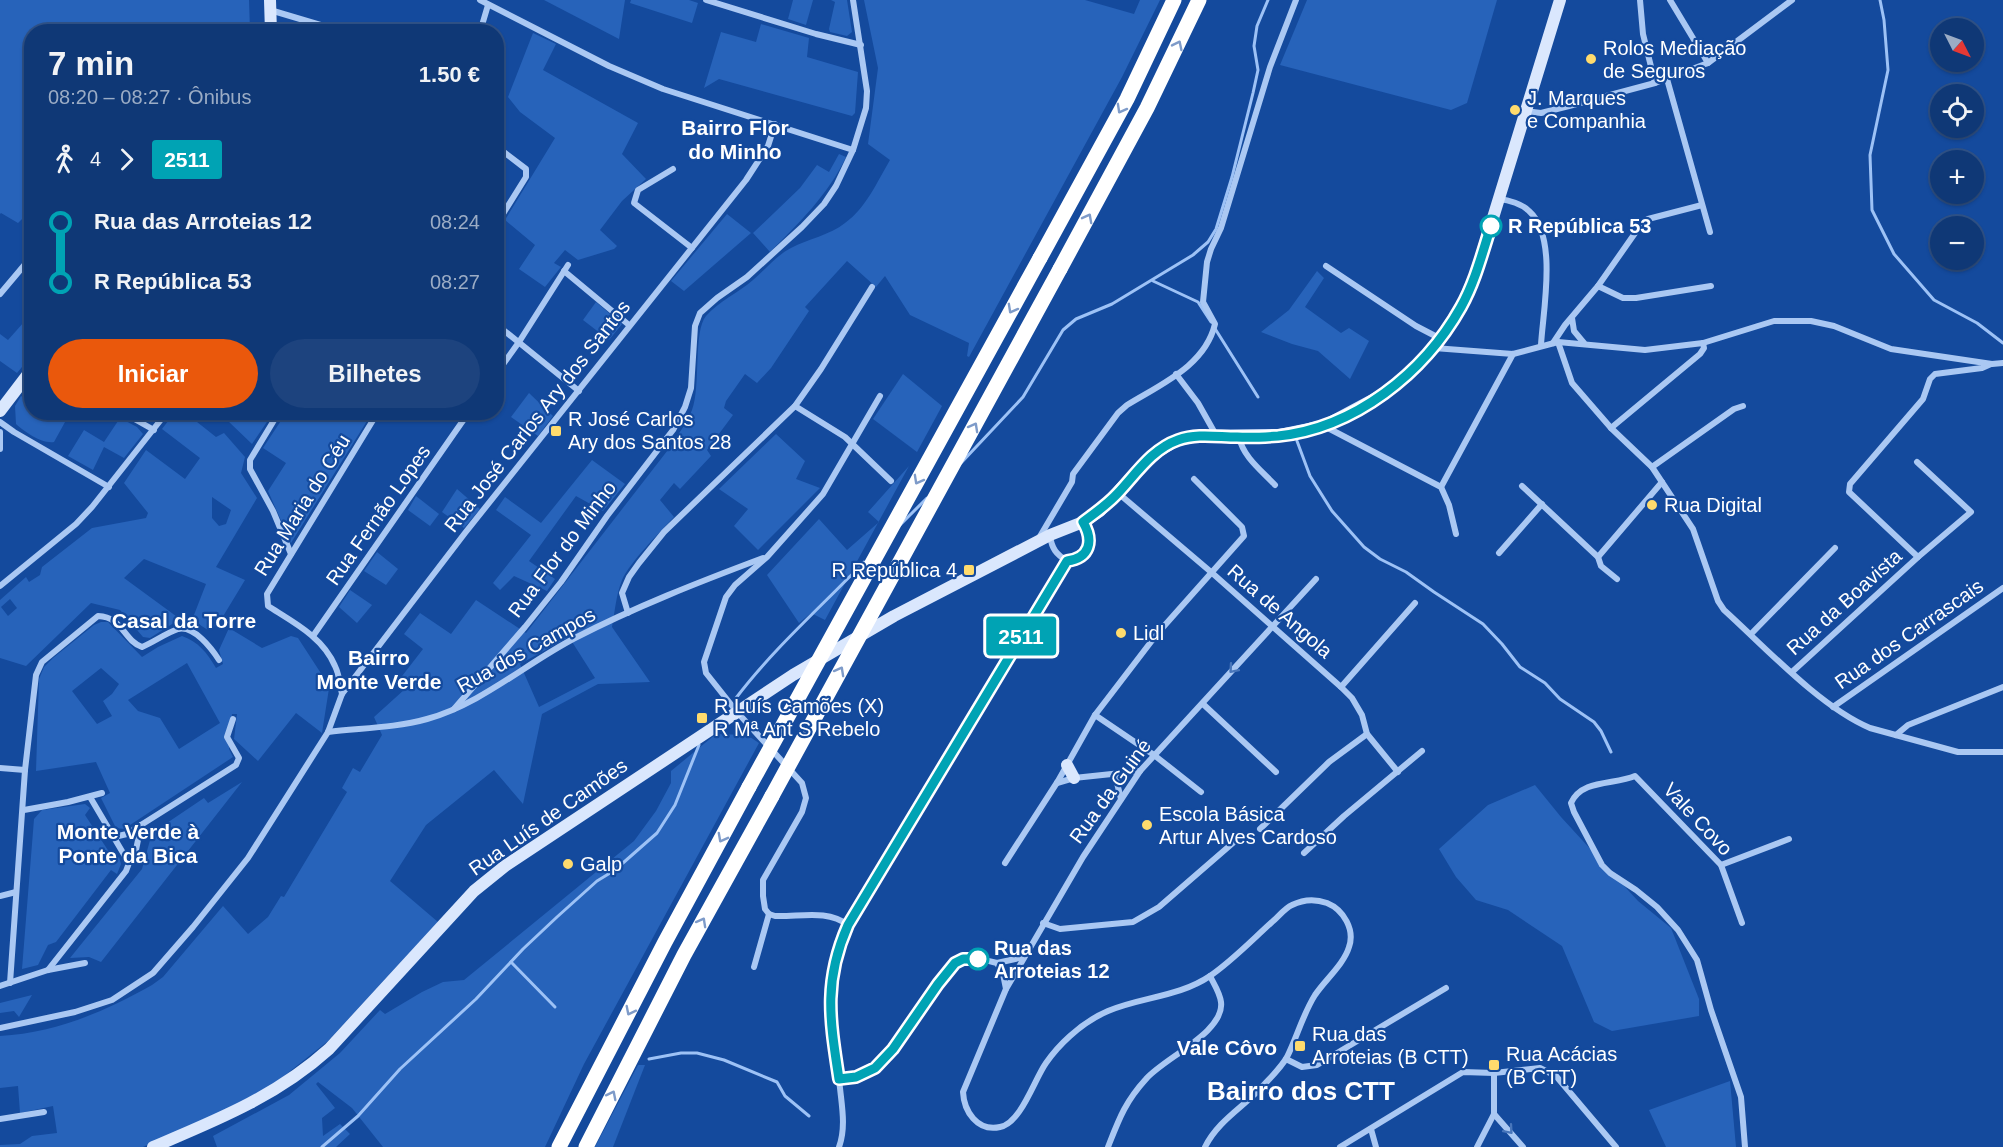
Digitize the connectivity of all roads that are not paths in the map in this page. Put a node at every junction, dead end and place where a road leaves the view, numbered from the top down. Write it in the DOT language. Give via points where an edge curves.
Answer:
graph roads {
  1 [pos="480,0"];
  2 [pos="706,0"];
  3 [pos="853,0"];
  4 [pos="1174,0"];
  5 [pos="1199,0"];
  6 [pos="1296,0"];
  7 [pos="1560,0"];
  8 [pos="1640,0"];
  9 [pos="1670,0"];
  10 [pos="1792,0"];
  11 [pos="270,5"];
  12 [pos="488,5"];
  13 [pos="271,24"];
  14 [pos="322,24"];
  15 [pos="482,24"];
  16 [pos="861,45"];
  17 [pos="1708,63"];
  18 [pos="1667,79"];
  19 [pos="1654,83"];
  20 [pos="1525,111"];
  21 [pos="775,124"];
  22 [pos="853,150"];
  23 [pos="504,152"];
  24 [pos="673,169"];
  25 [pos="1499,199"];
  26 [pos="1702,205"];
  27 [pos="504,213"];
  28 [pos="1648,219"];
  29 [pos="1640,226"];
  30 [pos="1710,232"];
  31 [pos="692,248"];
  32 [pos="568,265"];
  33 [pos="24,266"];
  34 [pos="1326,266"];
  35 [pos="564,271"];
  36 [pos="1598,286"];
  37 [pos="1711,286"];
  38 [pos="872,287"];
  39 [pos="0,294"];
  40 [pos="1572,317"];
  41 [pos="629,325"];
  42 [pos="504,330"];
  43 [pos="519,342"];
  44 [pos="1556,343"];
  45 [pos="1584,343"];
  46 [pos="1703,343"];
  47 [pos="1438,344"];
  48 [pos="1541,345"];
  49 [pos="1513,354"];
  50 [pos="504,363"];
  51 [pos="2003,363"];
  52 [pos="1992,364"];
  53 [pos="1176,374"];
  54 [pos="24,380"];
  55 [pos="579,391"];
  56 [pos="880,396"];
  57 [pos="795,406"];
  58 [pos="1743,406"];
  59 [pos="0,411"];
  60 [pos="136,420"];
  61 [pos="161,420"];
  62 [pos="274,420"];
  63 [pos="373,420"];
  64 [pos="463,420"];
  65 [pos="0,422"];
  66 [pos="1324,426"];
  67 [pos="1611,428"];
  68 [pos="154,430"];
  69 [pos="0,432"];
  70 [pos="1216,436"];
  71 [pos="1239,437"];
  72 [pos="853,444"];
  73 [pos="0,449"];
  74 [pos="1917,462"];
  75 [pos="1652,467"];
  76 [pos="1194,479"];
  77 [pos="891,481"];
  78 [pos="1662,482"];
  79 [pos="1275,484"];
  80 [pos="1522,486"];
  81 [pos="109,487"];
  82 [pos="1441,487"];
  83 [pos="1118,493"];
  84 [pos="1542,504"];
  85 [pos="1083,522"];
  86 [pos="1456,534"];
  87 [pos="1050,535"];
  88 [pos="1038,542"];
  89 [pos="1834,548"];
  90 [pos="1499,553"];
  91 [pos="291,554"];
  92 [pos="767,557"];
  93 [pos="1598,557"];
  94 [pos="1918,557"];
  95 [pos="1067,561"];
  96 [pos="1211,572"];
  97 [pos="1316,579"];
  98 [pos="1617,579"];
  99 [pos="0,586"];
  100 [pos="2003,588"];
  101 [pos="1415,603"];
  102 [pos="628,613"];
  103 [pos="1272,625"];
  104 [pos="1751,634"];
  105 [pos="313,636"];
  106 [pos="219,660"];
  107 [pos="1792,672"];
  108 [pos="1341,687"];
  109 [pos="2003,687"];
  110 [pos="342,694"];
  111 [pos="1203,704"];
  112 [pos="1833,707"];
  113 [pos="454,709"];
  114 [pos="737,712"];
  115 [pos="1095,715"];
  116 [pos="234,719"];
  117 [pos="328,732"];
  118 [pos="1367,734"];
  119 [pos="1896,735"];
  120 [pos="1422,751"];
  121 [pos="2003,752"];
  122 [pos="1154,755"];
  123 [pos="1067,765"];
  124 [pos="0,768"];
  125 [pos="25,770"];
  126 [pos="1140,771"];
  127 [pos="1398,771"];
  128 [pos="1276,772"];
  129 [pos="1115,775"];
  130 [pos="1074,778"];
  131 [pos="1057,783"];
  132 [pos="1201,792"];
  133 [pos="102,793"];
  134 [pos="90,797"];
  135 [pos="1121,799"];
  136 [pos="24,810"];
  137 [pos="141,825"];
  138 [pos="1260,829"];
  139 [pos="114,837"];
  140 [pos="1789,839"];
  141 [pos="1234,842"];
  142 [pos="1304,854"];
  143 [pos="129,862"];
  144 [pos="1005,863"];
  145 [pos="1721,865"];
  146 [pos="16,892"];
  147 [pos="0,896"];
  148 [pos="769,914"];
  149 [pos="1043,923"];
  150 [pos="1742,923"];
  151 [pos="848,925"];
  152 [pos="1024,957"];
  153 [pos="84,963"];
  154 [pos="997,963"];
  155 [pos="754,967"];
  156 [pos="48,970"];
  157 [pos="1210,976"];
  158 [pos="10,983"];
  159 [pos="0,986"];
  160 [pos="1446,988"];
  161 [pos="1006,989"];
  162 [pos="0,1028"];
  163 [pos="1286,1059"];
  164 [pos="1494,1073"];
  165 [pos="839,1079"];
  166 [pos="44,1112"];
  167 [pos="1494,1114"];
  168 [pos="0,1119"];
  169 [pos="1371,1129"];
  170 [pos="153,1147"];
  171 [pos="559,1147"];
  172 [pos="586,1147"];
  173 [pos="839,1147"];
  174 [pos="1108,1147"];
  175 [pos="1205,1147"];
  176 [pos="1340,1147"];
  177 [pos="1376,1147"];
  178 [pos="1476,1147"];
  179 [pos="1523,1147"];
  180 [pos="1616,1147"];
  181 [pos="1745,1147"];
  1 -- 12 [label="street"];
  2 -- 16 [label="street"];
  3 -- 16 [label="street, Rua Flor do Minho"];
  4 -- 171 [label="highway, one-way, bridge" via="1127,99 749,787"];
  172 -- 5 [label="highway, one-way, bridge" via="684,955 1147,108"];
  6 -- 53 [label="street" via="1270,67 1207,262 1203,302 1215,324 1213,334 1194,362"];
  7 -- 20 [label="main road"];
  8 -- 19 [label="street"];
  9 -- 17 [label="street"];
  10 -- 17 [label="street"];
  11 -- 13 [label="main road"];
  11 -- 14 [label="street"];
  12 -- 15 [label="street"];
  12 -- 21 [label="street" via="663,89"];
  16 -- 22 [label="street, Rua Flor do Minho" via="866,108"];
  17 -- 18 [label="street"];
  18 -- 19 [label="street"];
  18 -- 26 [label="street"];
  19 -- 20 [label="street" via="1551,111"];
  20 -- 25 [label="main road"];
  21 -- 22 [label="street"];
  21 -- 31 [label="street, Rua José Carlos Ary dos Santos" via="768,146 746,180"];
  22 -- 113 [label="street, Rua Flor do Minho" via="836,186 814,215 700,314 695,326 691,388 673,430 561,582"];
  23 -- 27 [label="street" via="526,169 526,177"];
  24 -- 31 [label="street" via="638,190 634,203"];
  25 -- 47 [label="main road" via="1476,273"];
  25 -- 48 [label="street" via="1528,210 1541,229 1546,291"];
  26 -- 28 [label="street"];
  26 -- 30 [label="street"];
  29 -- 36 [label="street"];
  31 -- 41 [label="street, Rua José Carlos Ary dos Santos"];
  32 -- 35 [label="street"];
  33 -- 39 [label="street"];
  34 -- 47 [label="street"];
  35 -- 41 [label="street"];
  35 -- 43 [label="street"];
  36 -- 37 [label="street" via="1623,298 1636,298"];
  36 -- 40 [label="street"];
  38 -- 57 [label="street"];
  40 -- 44 [label="street"];
  40 -- 45 [label="street" via="1574,331"];
  41 -- 55 [label="street, Rua José Carlos Ary dos Santos"];
  42 -- 43 [label="street"];
  43 -- 50 [label="street"];
  43 -- 55 [label="street"];
  44 -- 45 [label="street"];
  44 -- 48 [label="street"];
  44 -- 67 [label="street" via="1572,383"];
  45 -- 46 [label="street" via="1645,351"];
  46 -- 52 [label="street" via="1774,321 1811,321 1891,349"];
  46 -- 67 [label="street" via="1700,354"];
  47 -- 49 [label="street"];
  47 -- 66 [label="main road" via="1407,376 1380,396"];
  48 -- 49 [label="street"];
  49 -- 82 [label="street"];
  51 -- 52 [label="street"];
  52 -- 94 [label="street, Rua da Boavista" via="1935,374 1923,399 1848,488"];
  53 -- 70 [label="street"];
  53 -- 88 [label="street" via="1118,413 1073,474"];
  54 -- 59 [label="main road"];
  55 -- 110 [label="street, Rua José Carlos Ary dos Santos"];
  56 -- 72 [label="street"];
  57 -- 72 [label="street"];
  57 -- 102 [label="street" via="664,532 639,562 622,593"];
  58 -- 75 [label="street"];
  60 -- 68 [label="street"];
  61 -- 68 [label="street"];
  62 -- 91 [label="street" via="250,460 250,469"];
  63 -- 91 [label="street, Rua Maria do Céu"];
  64 -- 105 [label="street, Rua Fernão Lopes"];
  65 -- 81 [label="street"];
  66 -- 71 [label="main road" via="1280,435"];
  66 -- 82 [label="street"];
  67 -- 75 [label="street"];
  68 -- 81 [label="street"];
  69 -- 73 [label="street"];
  70 -- 71 [label="main road"];
  70 -- 83 [label="main road" via="1177,440 1151,456"];
  71 -- 79 [label="street" via="1240,447"];
  72 -- 77 [label="street"];
  72 -- 92 [label="street" via="823,494"];
  74 -- 94 [label="street, Rua da Boavista" via="1971,512"];
  75 -- 78 [label="street"];
  76 -- 96 [label="street" via="1244,531 1242,541"];
  78 -- 93 [label="street"];
  78 -- 104 [label="street" via="1694,530 1718,602"];
  80 -- 84 [label="street"];
  81 -- 99 [label="street" via="76,524"];
  82 -- 86 [label="street"];
  83 -- 85 [label="main road"];
  83 -- 96 [label="street, Rua de Angola"];
  84 -- 90 [label="street"];
  84 -- 93 [label="street"];
  85 -- 87 [label="main road"];
  85 -- 95 [label="street" via="1089,547 1077,560"];
  87 -- 88 [label="main road, Rua Luís de Camões"];
  87 -- 95 [label="street" via="1052,549"];
  88 -- 114 [label="main road, Rua Luís de Camões" via="894,616"];
  89 -- 104 [label="street"];
  91 -- 105 [label="street, Rua Maria do Céu" via="267,594 268,606"];
  92 -- 102 [label="street, Rua dos Campos"];
  92 -- 114 [label="street" via="726,597 704,662 706,673"];
  93 -- 98 [label="street" via="1601,566"];
  94 -- 107 [label="street, Rua da Boavista"];
  95 -- 151 [label="street"];
  96 -- 103 [label="street, Rua de Angola"];
  96 -- 115 [label="street"];
  97 -- 103 [label="street, Rua da Guiné"];
  100 -- 112 [label="street, Rua dos Carrascais"];
  101 -- 108 [label="street"];
  102 -- 113 [label="street, Rua dos Campos" via="549,652"];
  103 -- 108 [label="street, Rua de Angola"];
  103 -- 111 [label="street, Rua da Guiné, one-way"];
  104 -- 107 [label="street"];
  105 -- 110 [label="street, Rua Maria do Céu" via="330,655"];
  106 -- 125 [label="street" via="210,645 186,629 142,647 117,622 98,616 42,662 36,675"];
  107 -- 112 [label="street"];
  108 -- 118 [label="street, Rua de Angola" via="1362,715"];
  109 -- 119 [label="street" via="1908,725"];
  110 -- 117 [label="street, Rua José Carlos Ary dos Santos"];
  111 -- 122 [label="street, Rua da Guiné"];
  111 -- 128 [label="street"];
  112 -- 119 [label="street" via="1858,723"];
  113 -- 117 [label="street, Rua dos Campos" via="396,726"];
  114 -- 148 [label="street" via="802,783 806,798 763,880 762,896"];
  114 -- 170 [label="main road, Rua Luís de Camões" via="505,866 474,891 307,1069 232,1113"];
  115 -- 122 [label="street"];
  115 -- 123 [label="street"];
  116 -- 137 [label="street" via="228,737 239,758 236,765"];
  117 -- 162 [label="street, Rua José Carlos Ary dos Santos" via="248,858 153,973 112,1000"];
  118 -- 127 [label="street, Rua de Angola"];
  118 -- 138 [label="street" via="1329,762"];
  119 -- 121 [label="street" via="1958,752"];
  120 -- 127 [label="street"];
  122 -- 126 [label="street, Rua da Guiné"];
  122 -- 132 [label="street"];
  123 -- 130 [label="main road"];
  123 -- 131 [label="street"];
  124 -- 125 [label="street"];
  125 -- 136 [label="street"];
  126 -- 129 [label="street"];
  126 -- 135 [label="street, Rua da Guiné"];
  127 -- 142 [label="street"];
  129 -- 130 [label="street"];
  129 -- 135 [label="street"];
  130 -- 131 [label="street"];
  131 -- 144 [label="street"];
  133 -- 134 [label="street"];
  134 -- 136 [label="street"];
  134 -- 139 [label="street"];
  135 -- 149 [label="street, Rua da Guiné"];
  136 -- 146 [label="street"];
  137 -- 139 [label="street"];
  137 -- 143 [label="street" via="135,855"];
  139 -- 143 [label="street"];
  140 -- 145 [label="street"];
  141 -- 149 [label="street" via="1159,907 1133,922 1060,929"];
  143 -- 156 [label="street"];
  145 -- 150 [label="street, Vale Covo"];
  145 -- 181 [label="street, Vale Covo" via="1635,776 1615,783 1593,784 1571,803 1602,865 1657,907 1697,960 1741,1097"];
  146 -- 147 [label="street"];
  146 -- 158 [label="street"];
  148 -- 151 [label="street" via="820,914"];
  148 -- 155 [label="street"];
  149 -- 152 [label="street, Rua da Guiné"];
  151 -- 165 [label="street" via="830,985"];
  152 -- 154 [label="street"];
  152 -- 161 [label="street, Rua da Guiné"];
  153 -- 156 [label="street"];
  154 -- 161 [label="street"];
  154 -- 165 [label="street" via="971,958 955,963 884,1060 856,1077"];
  156 -- 158 [label="street"];
  157 -- 161 [label="street, Rua da Guiné" via="1166,996 1108,1011 1087,1023 1045,1064 1016,1117 1000,1127 988,1128 972,1118 963,1092"];
  157 -- 163 [label="street" via="1292,905 1312,899 1340,911 1351,932 1350,946 1314,998"];
  157 -- 174 [label="street" via="1221,1001 1215,1022 1148,1077 1125,1105"];
  158 -- 159 [label="street"];
  160 -- 163 [label="street" via="1317,1065 1302,1067"];
  163 -- 175 [label="street" via="1260,1089 1224,1120"];
  164 -- 167 [label="street"];
  164 -- 169 [label="street" via="1463,1072"];
  164 -- 180 [label="street" via="1540,1068 1556,1076"];
  165 -- 173 [label="street" via="843,1121"];
  166 -- 168 [label="street"];
  167 -- 178 [label="street"];
  167 -- 179 [label="street, one-way"];
  169 -- 176 [label="street"];
  169 -- 177 [label="street"];
}
